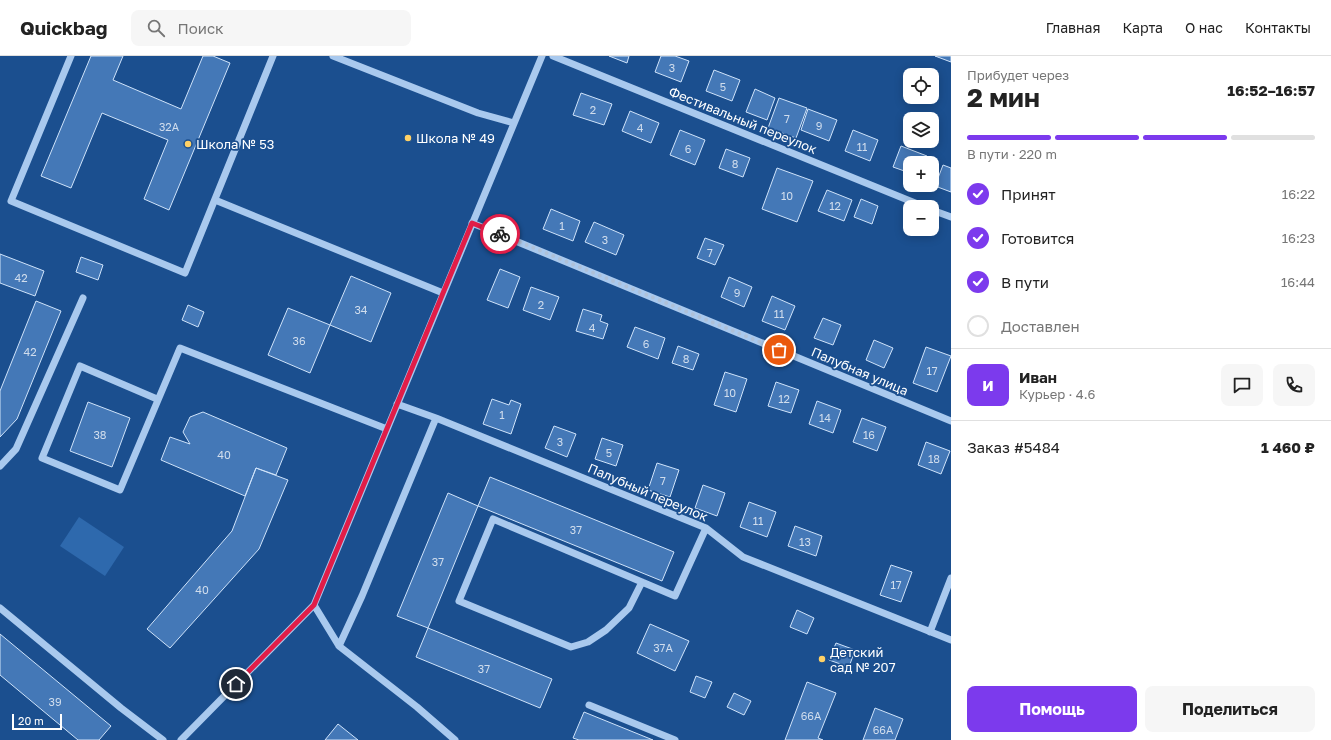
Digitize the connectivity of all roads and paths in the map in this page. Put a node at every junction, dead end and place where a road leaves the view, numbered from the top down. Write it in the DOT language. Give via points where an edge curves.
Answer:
graph roads {
  1 [pos="71,56"];
  2 [pos="273,56"];
  3 [pos="333,56"];
  4 [pos="542,56"];
  5 [pos="553,56"];
  6 [pos="514,122"];
  7 [pos="215,200"];
  8 [pos="908,200"];
  9 [pos="939,213"];
  10 [pos="951,217"];
  11 [pos="472,223"];
  12 [pos="443,293"];
  13 [pos="83,298"];
  14 [pos="157,399"];
  15 [pos="397,404"];
  16 [pos="436,418"];
  17 [pos="951,421"];
  18 [pos="387,429"];
  19 [pos="0,466"];
  20 [pos="706,528"];
  21 [pos="951,578"];
  22 [pos="642,582"];
  23 [pos="314,605"];
  24 [pos="0,608"];
  25 [pos="930,632"];
  26 [pos="951,640"];
  27 [pos="339,646"];
  28 [pos="589,705"];
  29 [pos="163,740"];
  30 [pos="181,740"];
  31 [pos="455,740"];
  32 [pos="675,740"];
  1 -- 7 [label="street" via="11,201 185,273"];
  2 -- 7 [label="street"];
  3 -- 6 [label="street" via="478,113"];
  4 -- 6 [label="street"];
  5 -- 8 [label="street, Фестивальный переулок"];
  6 -- 11 [label="street"];
  7 -- 12 [label="street"];
  9 -- 10 [label="street"];
  11 -- 12 [label="street"];
  11 -- 17 [label="street, Палубная улица"];
  12 -- 15 [label="street"];
  13 -- 19 [label="street" via="16,449"];
  14 -- 14 [label="street" via="120,490 42,458 80,366"];
  14 -- 18 [label="street" via="180,348"];
  15 -- 16 [label="street, Палубный переулок"];
  15 -- 18 [label="street"];
  16 -- 20 [label="street, Палубный переулок"];
  16 -- 27 [label="street"];
  18 -- 23 [label="street"];
  20 -- 22 [label="street" via="675,596"];
  20 -- 25 [label="street, Палубный переулок" via="743,557"];
  21 -- 25 [label="street"];
  22 -- 22 [label="street" via="493,519 459,601 571,647 588,642 606,630 629,608"];
  23 -- 27 [label="street"];
  23 -- 30 [label="street"];
  24 -- 29 [label="street"];
  25 -- 26 [label="street, Палубный переулок"];
  27 -- 31 [label="street"];
  28 -- 32 [label="street"];
}
